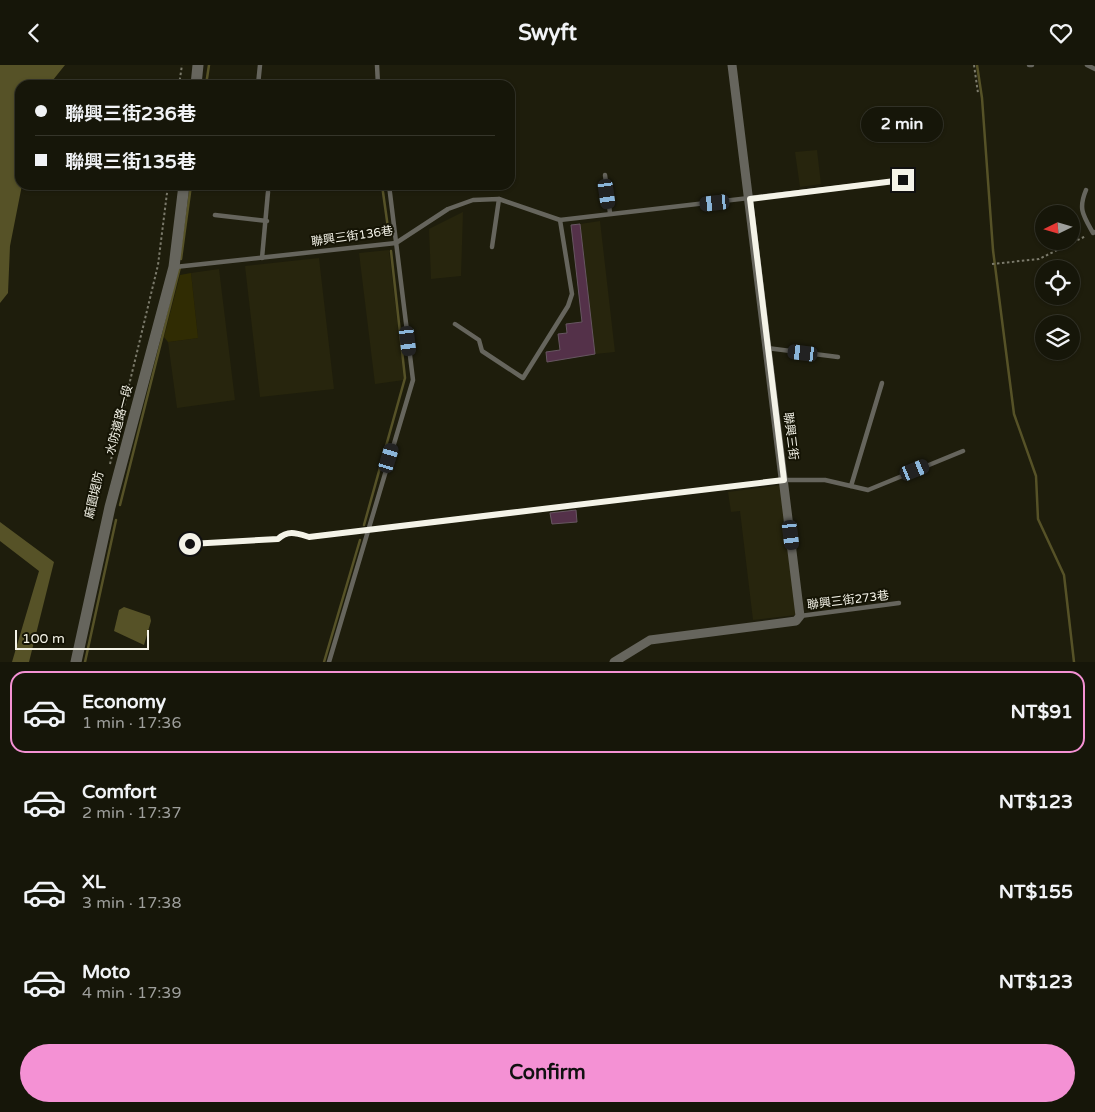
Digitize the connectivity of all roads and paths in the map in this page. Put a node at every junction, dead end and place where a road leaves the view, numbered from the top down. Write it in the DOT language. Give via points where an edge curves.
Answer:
graph roads {
  1 [pos="182,65"];
  2 [pos="198,65"];
  3 [pos="260,65"];
  4 [pos="377,65"];
  5 [pos="732,65"];
  6 [pos="974,65"];
  7 [pos="1087,65"];
  8 [pos="1095,69"];
  9 [pos="180,80"];
  10 [pos="196,80"];
  11 [pos="258,80"];
  12 [pos="378,80"];
  13 [pos="978,93"];
  14 [pos="605,175"];
  15 [pos="903,180"];
  16 [pos="1086,189"];
  17 [pos="167,190"];
  18 [pos="183,190"];
  19 [pos="390,190"];
  20 [pos="268,192"];
  21 [pos="500,199"];
  22 [pos="750,199"];
  23 [pos="610,213"];
  24 [pos="215,215"];
  25 [pos="560,220"];
  26 [pos="267,221"];
  27 [pos="1094,233"];
  28 [pos="396,243"];
  29 [pos="492,247"];
  30 [pos="262,257"];
  31 [pos="992,263"];
  32 [pos="174,267"];
  33 [pos="455,324"];
  34 [pos="767,348"];
  35 [pos="838,357"];
  36 [pos="882,383"];
  37 [pos="963,451"];
  38 [pos="110,464"];
  39 [pos="784,480"];
  40 [pos="851,486"];
  41 [pos="367,529"];
  42 [pos="190,544"];
  43 [pos="899,603"];
  44 [pos="800,616"];
  45 [pos="76,662"];
  46 [pos="329,662"];
  47 [pos="614,662"];
  1 -- 9 [label="path"];
  2 -- 10 [label="street"];
  3 -- 11 [label="lane"];
  4 -- 12 [label="lane"];
  5 -- 22 [label="street, 聯興三街"];
  6 -- 13 [label="path"];
  7 -- 8 [label="lane"];
  14 -- 23 [label="lane"];
  15 -- 22 [label="lane, 聯興三街136巷"];
  16 -- 27 [label="lane" via="1081,203"];
  17 -- 38 [label="path, 麻園堤防" via="158,265"];
  18 -- 32 [label="street, 水防道路一段"];
  19 -- 28 [label="lane"];
  20 -- 26 [label="lane"];
  21 -- 25 [label="lane, 聯興三街136巷"];
  21 -- 28 [label="lane, 聯興三街136巷" via="473,200 448,209"];
  21 -- 29 [label="lane"];
  22 -- 23 [label="lane, 聯興三街136巷"];
  22 -- 34 [label="street, 聯興三街"];
  23 -- 25 [label="lane, 聯興三街136巷"];
  24 -- 26 [label="lane"];
  25 -- 33 [label="lane" via="572,294 568,306 523,378 482,351 479,339"];
  26 -- 30 [label="lane"];
  27 -- 31 [label="path" via="1039,259"];
  28 -- 30 [label="lane, 聯興三街136巷"];
  28 -- 41 [label="lane" via="413,380"];
  30 -- 32 [label="lane, 聯興三街136巷"];
  32 -- 45 [label="street, 水防道路一段" via="110,507"];
  34 -- 35 [label="lane"];
  34 -- 39 [label="street, 聯興三街"];
  36 -- 40 [label="lane"];
  37 -- 40 [label="lane" via="868,490"];
  39 -- 40 [label="lane" via="825,480"];
  39 -- 41 [label="lane"];
  39 -- 44 [label="street, 聯興三街"];
  41 -- 42 [label="lane" via="309,537 284,533 278,539"];
  41 -- 46 [label="lane"];
  43 -- 44 [label="lane, 聯興三街273巷"];
  44 -- 47 [label="street" via="796,621 650,640"];
}
